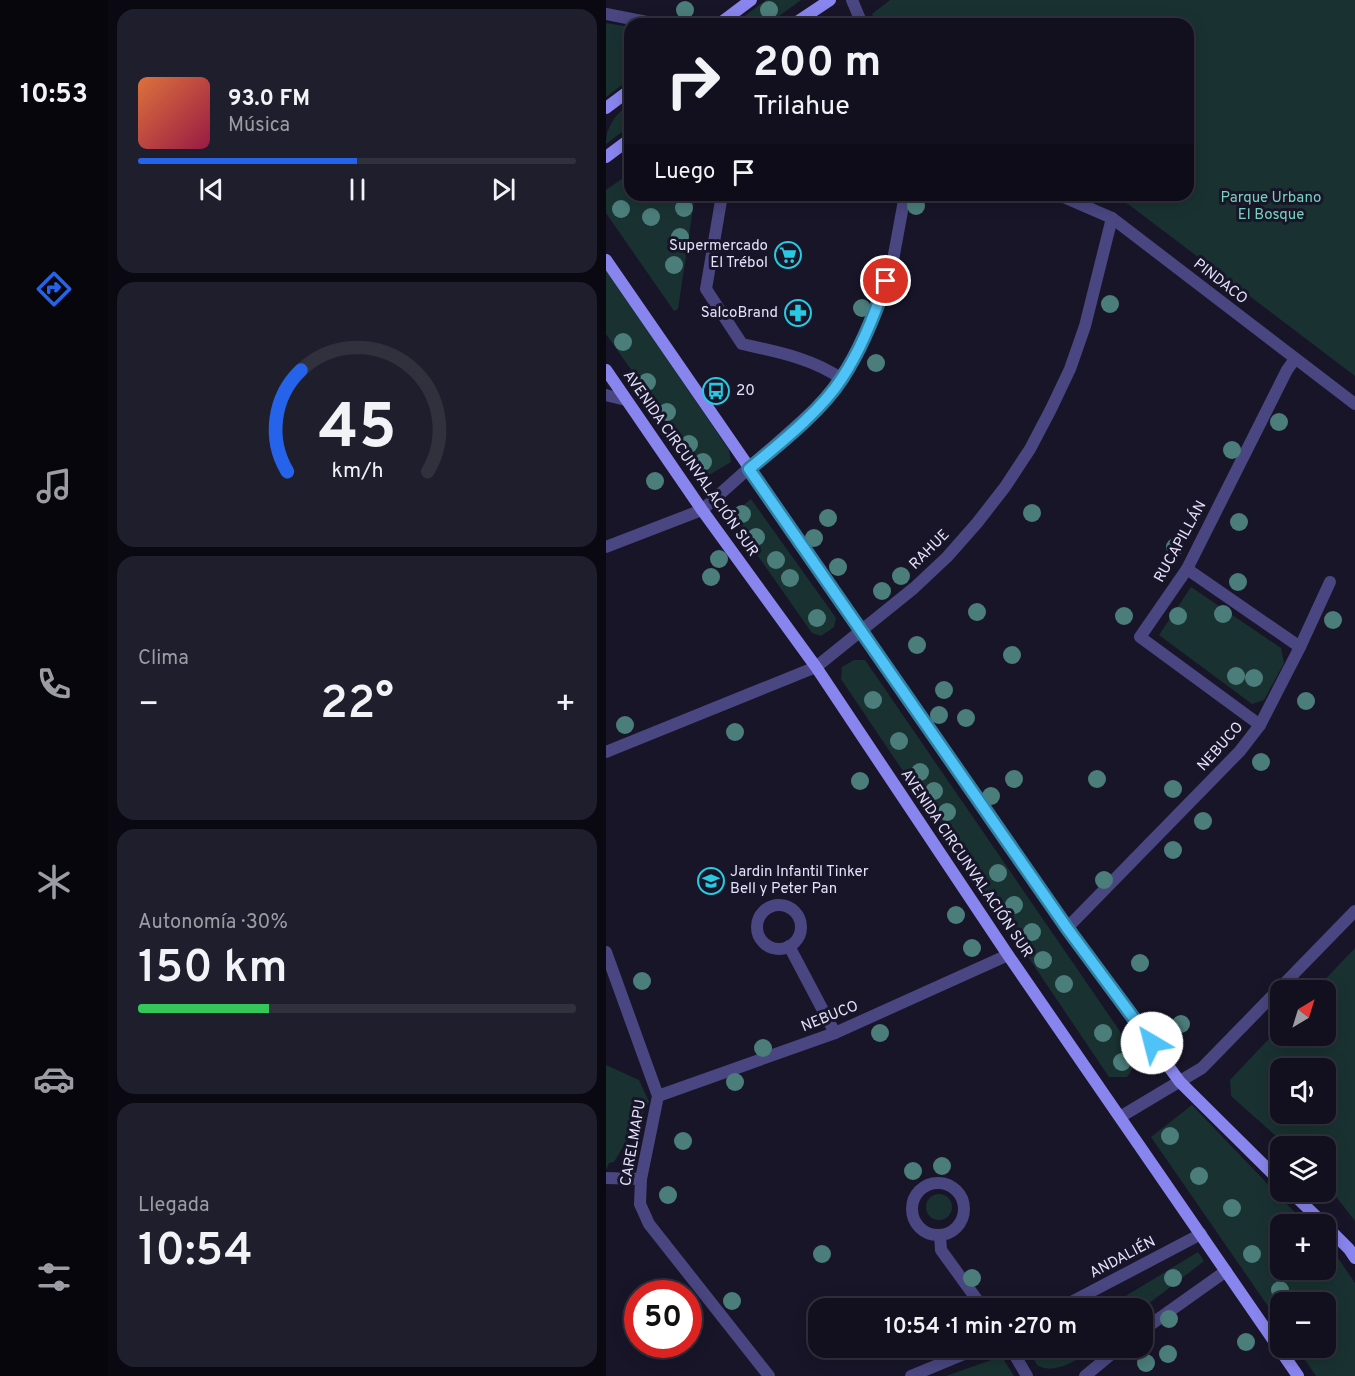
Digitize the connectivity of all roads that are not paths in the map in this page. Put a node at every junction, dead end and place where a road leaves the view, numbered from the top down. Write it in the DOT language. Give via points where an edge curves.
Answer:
graph roads {
  1 [pos="751,0"];
  2 [pos="830,0"];
  3 [pos="852,0"];
  4 [pos="606,14"];
  5 [pos="626,18"];
  6 [pos="727,18"];
  7 [pos="803,18"];
  8 [pos="860,18"];
  9 [pos="624,94"];
  10 [pos="606,108"];
  11 [pos="624,144"];
  12 [pos="606,157"];
  13 [pos="721,201"];
  14 [pos="904,201"];
  15 [pos="1073,201"];
  16 [pos="1112,218"];
  17 [pos="606,260"];
  18 [pos="1295,359"];
  19 [pos="606,370"];
  20 [pos="842,379"];
  21 [pos="606,395"];
  22 [pos="626,400"];
  23 [pos="1355,404"];
  24 [pos="749,469"];
  25 [pos="702,510"];
  26 [pos="606,546"];
  27 [pos="1186,569"];
  28 [pos="1330,582"];
  29 [pos="861,631"];
  30 [pos="1300,647"];
  31 [pos="816,667"];
  32 [pos="1260,725"];
  33 [pos="606,752"];
  34 [pos="1355,911"];
  35 [pos="1067,928"];
  36 [pos="789,946"];
  37 [pos="606,952"];
  38 [pos="1008,955"];
  39 [pos="835,1033"];
  40 [pos="1180,1082"];
  41 [pos="658,1096"];
  42 [pos="1120,1117"];
  43 [pos="1270,1171"];
  44 [pos="606,1178"];
  45 [pos="641,1179"];
  46 [pos="1301,1202"];
  47 [pos="1314,1214"];
  48 [pos="1201,1234"];
  49 [pos="940,1235"];
  50 [pos="1336,1235"];
  51 [pos="1353,1251"];
  52 [pos="1226,1270"];
  53 [pos="976,1298"];
  54 [pos="1079,1298"];
  55 [pos="1153,1323"];
  56 [pos="954,1358"];
  57 [pos="1016,1358"];
  58 [pos="1107,1358"];
  59 [pos="769,1376"];
  60 [pos="911,1376"];
  61 [pos="1027,1376"];
  62 [pos="1085,1376"];
  63 [pos="1298,1376"];
  1 -- 6 [label="main road"];
  2 -- 7 [label="main road"];
  3 -- 8 [label="street"];
  4 -- 5 [label="street"];
  9 -- 10 [label="main road"];
  11 -- 12 [label="main road"];
  13 -- 20 [label="street" via="706,289 742,344 799,357 824,366"];
  14 -- 20 [label="street" via="890,270 872,322"];
  15 -- 16 [label="street, PINDACO"];
  16 -- 18 [label="street, PINDACO"];
  16 -- 29 [label="street, RAHUE" via="1070,369 1030,449 1005,487 947,557"];
  17 -- 24 [label="main road"];
  18 -- 23 [label="street, PINDACO"];
  18 -- 27 [label="street, RUCAPILLÁN"];
  19 -- 22 [label="main road, AVENIDA CIRCUNVALACIÓN SUR"];
  20 -- 24 [label="street" via="823,402"];
  21 -- 22 [label="street"];
  22 -- 25 [label="main road, AVENIDA CIRCUNVALACIÓN SUR"];
  24 -- 25 [label="street"];
  24 -- 29 [label="main road"];
  25 -- 26 [label="street"];
  25 -- 31 [label="main road, AVENIDA CIRCUNVALACIÓN SUR"];
  27 -- 30 [label="street"];
  27 -- 32 [label="street, RUCAPILLÁN" via="1140,637"];
  28 -- 30 [label="street, NEBUCO"];
  29 -- 31 [label="street, RAHUE"];
  29 -- 35 [label="main road"];
  30 -- 32 [label="street, NEBUCO"];
  31 -- 33 [label="street, RAHUE"];
  31 -- 38 [label="main road, AVENIDA CIRCUNVALACIÓN SUR"];
  32 -- 35 [label="street, NEBUCO" via="1240,751"];
  34 -- 40 [label="street" via="1202,1068"];
  35 -- 40 [label="main road"];
  36 -- 39 [label="street"];
  37 -- 41 [label="street, CARELMAPU"];
  38 -- 39 [label="street, NEBUCO"];
  38 -- 42 [label="main road, AVENIDA CIRCUNVALACIÓN SUR"];
  39 -- 41 [label="street, NEBUCO"];
  40 -- 42 [label="street"];
  40 -- 43 [label="main road"];
  41 -- 45 [label="street, CARELMAPU"];
  42 -- 48 [label="main road, AVENIDA CIRCUNVALACIÓN SUR"];
  44 -- 45 [label="street"];
  45 -- 59 [label="street, CARELMAPU" via="640,1204 649,1224"];
  46 -- 47 [label="main road"];
  48 -- 52 [label="main road, AVENIDA CIRCUNVALACIÓN SUR"];
  48 -- 54 [label="street, ANDALIÉN"];
  49 -- 49 [label="street" via="962,1222 964,1204 956,1190 940,1183 924,1187 912,1208 913,1217 923,1230"];
  49 -- 53 [label="street" via="941,1250"];
  50 -- 51 [label="main road"];
  52 -- 55 [label="street"];
  52 -- 63 [label="main road, AVENIDA CIRCUNVALACIÓN SUR"];
  56 -- 60 [label="street"];
  57 -- 61 [label="street"];
  58 -- 62 [label="street"];
}
